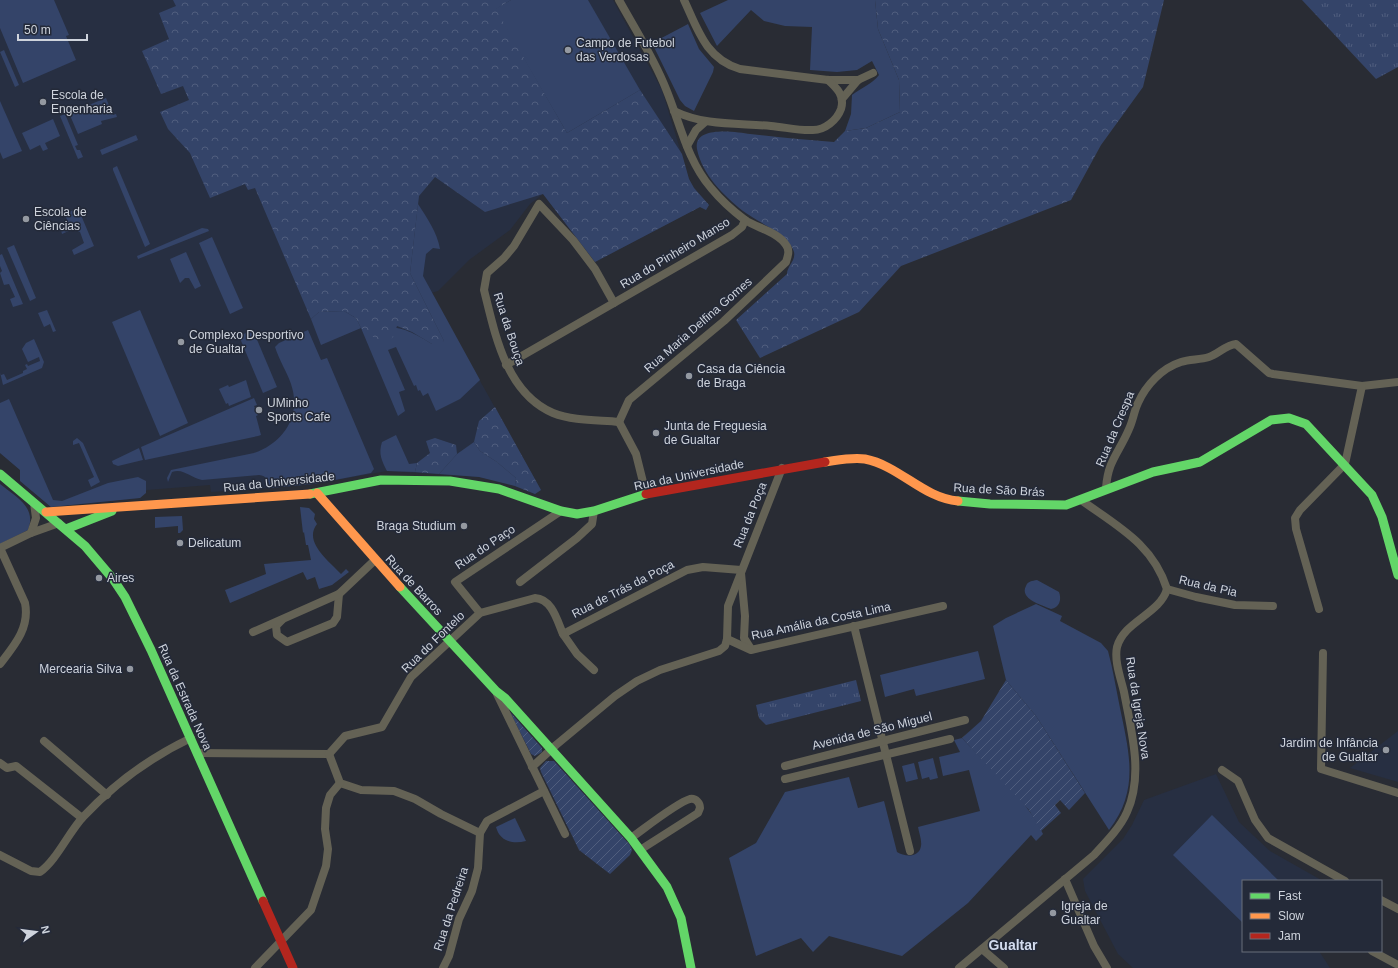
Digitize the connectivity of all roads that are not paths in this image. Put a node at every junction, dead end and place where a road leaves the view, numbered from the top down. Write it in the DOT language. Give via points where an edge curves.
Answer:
graph roads {
  1 [pos="619,0"];
  2 [pos="684,0"];
  3 [pos="873,73"];
  4 [pos="828,80"];
  5 [pos="858,80"];
  6 [pos="842,99"];
  7 [pos="674,111"];
  8 [pos="705,122"];
  9 [pos="687,146"];
  10 [pos="539,204"];
  11 [pos="745,220"];
  12 [pos="614,303"];
  13 [pos="506,365"];
  14 [pos="1398,382"];
  15 [pos="1362,386"];
  16 [pos="619,422"];
  17 [pos="1345,464"];
  18 [pos="782,468"];
  19 [pos="0,474"];
  20 [pos="1106,488"];
  21 [pos="317,493"];
  22 [pos="646,494"];
  23 [pos="1081,500"];
  24 [pos="34,502"];
  25 [pos="129,507"];
  26 [pos="87,509"];
  27 [pos="561,511"];
  28 [pos="594,511"];
  29 [pos="46,512"];
  30 [pos="96,518"];
  31 [pos="63,526"];
  32 [pos="30,533"];
  33 [pos="86,546"];
  34 [pos="0,548"];
  35 [pos="375,560"];
  36 [pos="741,570"];
  37 [pos="1398,575"];
  38 [pos="520,582"];
  39 [pos="1167,589"];
  40 [pos="339,594"];
  41 [pos="944,606"];
  42 [pos="1273,606"];
  43 [pos="1319,608"];
  44 [pos="480,613"];
  45 [pos="282,619"];
  46 [pos="854,626"];
  47 [pos="253,632"];
  48 [pos="563,634"];
  49 [pos="727,639"];
  50 [pos="450,642"];
  51 [pos="752,650"];
  52 [pos="1323,653"];
  53 [pos="0,664"];
  54 [pos="594,670"];
  55 [pos="496,691"];
  56 [pos="965,720"];
  57 [pos="191,738"];
  58 [pos="950,738"];
  59 [pos="44,741"];
  60 [pos="883,741"];
  61 [pos="552,748"];
  62 [pos="197,753"];
  63 [pos="329,754"];
  64 [pos="886,755"];
  65 [pos="0,763"];
  66 [pos="785,766"];
  67 [pos="532,767"];
  68 [pos="1222,770"];
  69 [pos="785,779"];
  70 [pos="340,783"];
  71 [pos="544,791"];
  72 [pos="1398,793"];
  73 [pos="107,795"];
  74 [pos="82,818"];
  75 [pos="480,833"];
  76 [pos="565,834"];
  77 [pos="629,836"];
  78 [pos="640,850"];
  79 [pos="910,851"];
  80 [pos="0,855"];
  81 [pos="1065,879"];
  82 [pos="1341,880"];
  83 [pos="1382,901"];
  84 [pos="1398,909"];
  85 [pos="281,942"];
  86 [pos="982,949"];
  87 [pos="1374,952"];
  88 [pos="1398,965"];
  89 [pos="255,968"];
  90 [pos="293,968"];
  91 [pos="443,968"];
  92 [pos="691,968"];
  93 [pos="959,968"];
  94 [pos="1004,968"];
  95 [pos="1107,968"];
  1 -- 7 [label="street, Rua Maria Delfina Gomes" via="666,87"];
  2 -- 4 [label="street" via="703,39 721,62 740,70"];
  3 -- 5 [label="street"];
  4 -- 5 [label="street"];
  4 -- 6 [label="street" via="835,86"];
  5 -- 6 [label="street"];
  6 -- 8 [label="street" via="840,111 832,122 813,130"];
  7 -- 8 [label="street"];
  7 -- 9 [label="street, Rua Maria Delfina Gomes"];
  8 -- 9 [label="street" via="691,137"];
  9 -- 11 [label="street, Rua Maria Delfina Gomes" via="704,180"];
  10 -- 12 [label="street, Rua do Pinheiro Manso" via="573,240 595,269"];
  10 -- 13 [label="street, Rua da Bouça" via="514,246 485,277 485,297"];
  11 -- 12 [label="street, Rua do Pinheiro Manso" via="742,227 732,235"];
  11 -- 16 [label="street, Rua Maria Delfina Gomes" via="786,243 789,249 786,262 724,321 629,400"];
  12 -- 13 [label="street, Rua do Pinheiro Manso"];
  13 -- 16 [label="street, Rua da Bouça" via="515,382 537,405 554,413 579,419"];
  14 -- 15 [label="street"];
  15 -- 17 [label="street"];
  15 -- 20 [label="street, Rua da Crespa" via="1269,373 1236,344 1209,357 1181,362 1165,371 1145,389 1129,430 1114,455"];
  16 -- 22 [label="street" via="636,454"];
  17 -- 20 [label="street, Rua de São Brás" via="1306,424 1284,416 1271,420 1200,462 1153,472"];
  17 -- 37 [label="street, Rua de São Brás" via="1372,495 1382,517"];
  17 -- 43 [label="street" via="1295,518"];
  18 -- 22 [label="street, Rua da Universidade"];
  18 -- 23 [label="street, Rua de São Brás" via="848,458 865,459 882,464 946,500 990,504 1066,505"];
  18 -- 36 [label="street, Rua da Poça"];
  19 -- 24 [label="street, Rua da Estrada Nova"];
  20 -- 23 [label="street, Rua de São Brás"];
  21 -- 25 [label="street, Rua da Universidade"];
  21 -- 27 [label="street, Rua da Universidade" via="381,480 450,481 499,489"];
  21 -- 35 [label="street, Rua de Barros"];
  22 -- 28 [label="street, Rua da Universidade"];
  23 -- 39 [label="street, Rua da Pia" via="1136,540 1153,558"];
  24 -- 29 [label="street, Rua da Estrada Nova"];
  24 -- 32 [label="street" via="36,518"];
  25 -- 26 [label="street, Rua da Universidade"];
  25 -- 30 [label="street, Rua da Universidade"];
  26 -- 29 [label="street, Rua da Universidade"];
  26 -- 31 [label="street"];
  27 -- 28 [label="street, Rua da Universidade" via="577,514"];
  27 -- 44 [label="street, Rua do Paço" via="455,582"];
  28 -- 38 [label="street" via="592,524"];
  29 -- 31 [label="street, Rua da Estrada Nova"];
  30 -- 31 [label="street, Rua da Universidade"];
  30 -- 33 [label="street" via="88,532"];
  31 -- 32 [label="street"];
  31 -- 33 [label="street, Rua da Estrada Nova"];
  32 -- 34 [label="street"];
  33 -- 57 [label="street, Rua da Estrada Nova" via="113,579 128,603"];
  34 -- 53 [label="street" via="21,593 27,613 17,642"];
  35 -- 40 [label="street"];
  35 -- 50 [label="street, Rua de Barros"];
  36 -- 48 [label="street, Rua de Trás da Poça" via="703,566 687,570"];
  36 -- 49 [label="street, Rua da Poça" via="728,606"];
  36 -- 51 [label="street, Rua da Poça" via="744,638"];
  39 -- 42 [label="street, Rua da Pia" via="1235,605"];
  39 -- 81 [label="street, Rua da Igreja Nova" via="1165,598 1127,631 1117,648 1135,769 1127,812 1113,834 1094,855"];
  40 -- 45 [label="street"];
  40 -- 45 [label="street" via="337,617 333,623 287,642 280,640 277,635 276,626"];
  41 -- 46 [label="street, Rua Amália da Costa Lima"];
  44 -- 48 [label="street, Rua do Fontelo" via="535,598 542,599 547,602"];
  44 -- 50 [label="street, Rua do Fontelo"];
  45 -- 47 [label="street"];
  46 -- 51 [label="street, Rua Amália da Costa Lima"];
  46 -- 60 [label="street"];
  48 -- 54 [label="street, Rua de Trás da Poça" via="577,654"];
  49 -- 51 [label="street, Rua Amália da Costa Lima"];
  49 -- 61 [label="street" via="725,646 719,651 660,670 638,681 615,696"];
  50 -- 55 [label="street, Rua de Barros"];
  50 -- 63 [label="street, Rua do Fontelo" via="411,677 382,727 345,736"];
  52 -- 72 [label="street" via="1320,769"];
  55 -- 61 [label="street, Rua de Barros"];
  55 -- 67 [label="street"];
  56 -- 60 [label="street, Avenida de São Miguel"];
  57 -- 62 [label="street, Rua da Estrada Nova"];
  57 -- 73 [label="street" via="150,762"];
  58 -- 64 [label="street"];
  59 -- 73 [label="street"];
  60 -- 64 [label="street"];
  60 -- 66 [label="street, Avenida de São Miguel"];
  61 -- 67 [label="street"];
  61 -- 77 [label="street, Rua de Barros"];
  62 -- 63 [label="street"];
  62 -- 85 [label="street, Rua da Estrada Nova"];
  63 -- 70 [label="street"];
  64 -- 69 [label="street"];
  64 -- 79 [label="street"];
  65 -- 74 [label="street" via="7,768 16,766"];
  67 -- 71 [label="street"];
  68 -- 82 [label="street" via="1238,781 1255,820 1268,838"];
  70 -- 75 [label="street" via="361,790 394,791 415,799"];
  70 -- 85 [label="street" via="330,795 326,808 328,855 311,910"];
  71 -- 75 [label="street" via="487,821"];
  71 -- 76 [label="street"];
  73 -- 74 [label="street"];
  74 -- 80 [label="street" via="40,872 31,871"];
  75 -- 91 [label="street, Rua da Pedreira" via="478,868 474,885 459,919"];
  77 -- 78 [label="street, Rua de Barros"];
  77 -- 78 [label="street" via="690,799 699,803 698,813"];
  78 -- 92 [label="street, Rua de Barros" via="667,887 681,918"];
  81 -- 86 [label="street, Rua da Igreja Nova"];
  81 -- 95 [label="street"];
  83 -- 84 [label="street"];
  85 -- 89 [label="street"];
  85 -- 90 [label="street, Rua da Estrada Nova"];
  86 -- 93 [label="street, Rua da Igreja Nova"];
  86 -- 94 [label="street"];
  87 -- 88 [label="street"];
}
